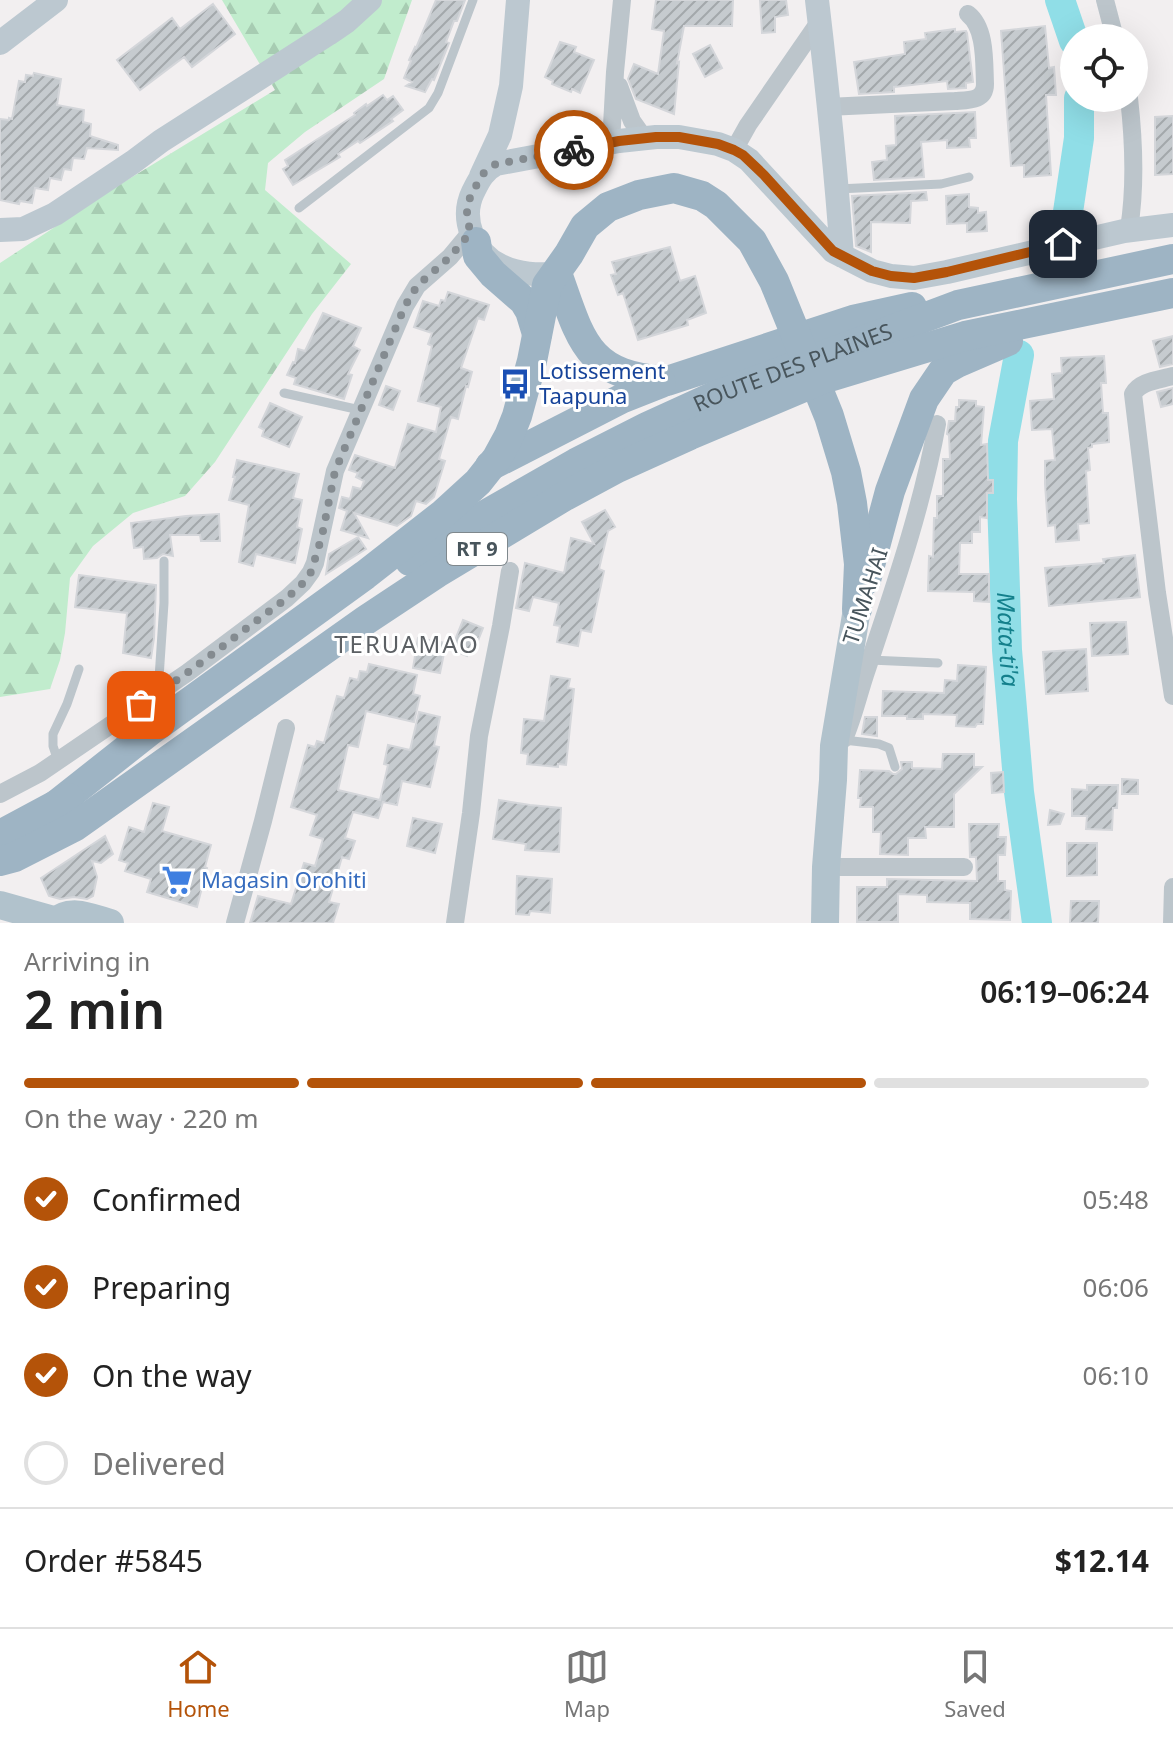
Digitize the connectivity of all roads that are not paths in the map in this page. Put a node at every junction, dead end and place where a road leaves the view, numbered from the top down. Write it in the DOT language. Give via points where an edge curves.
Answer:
graph roads {
  1 [pos="370,0"];
  2 [pos="473,0"];
  3 [pos="518,0"];
  4 [pos="622,0"];
  5 [pos="1105,0"];
  6 [pos="46,3"];
  7 [pos="1112,9"];
  8 [pos="818,11"];
  9 [pos="968,14"];
  10 [pos="0,43"];
  11 [pos="615,72"];
  12 [pos="827,107"];
  13 [pos="1130,112"];
  14 [pos="644,138"];
  15 [pos="611,143"];
  16 [pos="734,150"];
  17 [pos="481,176"];
  18 [pos="969,177"];
  19 [pos="838,189"];
  20 [pos="299,208"];
  21 [pos="1173,225"];
  22 [pos="1129,229"];
  23 [pos="0,230"];
  24 [pos="473,237"];
  25 [pos="842,256"];
  26 [pos="1173,259"];
  27 [pos="557,273"];
  28 [pos="1173,293"];
  29 [pos="973,302"];
  30 [pos="537,334"];
  31 [pos="1000,336"];
  32 [pos="1173,376"];
  33 [pos="667,381"];
  34 [pos="284,393"];
  35 [pos="360,410"];
  36 [pos="937,424"];
  37 [pos="905,449"];
  38 [pos="490,466"];
  39 [pos="846,472"];
  40 [pos="164,561"];
  41 [pos="510,571"];
  42 [pos="1164,571"];
  43 [pos="857,609"];
  44 [pos="870,660"];
  45 [pos="938,663"];
  46 [pos="79,669"];
  47 [pos="158,693"];
  48 [pos="1173,696"];
  49 [pos="286,728"];
  50 [pos="844,740"];
  51 [pos="58,761"];
  52 [pos="895,767"];
  53 [pos="833,780"];
  54 [pos="0,794"];
  55 [pos="51,809"];
  56 [pos="0,835"];
  57 [pos="0,861"];
  58 [pos="826,867"];
  59 [pos="964,867"];
  60 [pos="1173,887"];
  61 [pos="0,905"];
  62 [pos="57,922"];
  63 [pos="110,923"];
  64 [pos="235,923"];
  65 [pos="455,923"];
  66 [pos="825,923"];
  67 [pos="1172,923"];
  1 -- 23 [label="main road" via="328,34 55,214 23,229"];
  2 -- 20 [label="lane" via="429,108"];
  3 -- 17 [label="main road" via="511,86 500,135"];
  4 -- 11 [label="street"];
  5 -- 7 [label="street"];
  6 -- 10 [label="main road"];
  8 -- 12 [label="main road"];
  8 -- 16 [label="street"];
  9 -- 12 [label="street" via="979,28 982,96"];
  11 -- 14 [label="street" via="628,113"];
  11 -- 15 [label="street"];
  12 -- 19 [label="main road"];
  13 -- 22 [label="street"];
  14 -- 15 [label="main road"];
  14 -- 16 [label="main road" via="679,137"];
  15 -- 17 [label="main road" via="496,164"];
  16 -- 25 [label="main road"];
  17 -- 24 [label="main road" via="468,202"];
  18 -- 19 [label="lane" via="926,185"];
  19 -- 25 [label="main road"];
  21 -- 22 [label="main road"];
  22 -- 25 [label="main road" via="914,278 872,271"];
  24 -- 27 [label="main road" via="499,266"];
  24 -- 30 [label="highway" via="478,256 524,301"];
  24 -- 35 [label="street" via="417,286"];
  26 -- 29 [label="highway, ROUTE DES PLAINES / RT 9"];
  27 -- 30 [label="highway" via="547,285"];
  27 -- 33 [label="highway" via="577,331 597,359 630,377"];
  27 -- 39 [label="highway" via="585,226 608,207 674,188 716,205 752,241 774,281"];
  28 -- 31 [label="highway" via="1104,306"];
  29 -- 33 [label="highway" via="877,313"];
  29 -- 55 [label="highway, ROUTE DES PLAINES / RT 9" via="715,396 576,463 367,587"];
  30 -- 38 [label="highway" via="517,416"];
  31 -- 37 [label="highway" via="943,371 924,399"];
  31 -- 57 [label="highway, ROUTE DES PLAINES / RT 9" via="965,336 823,379 617,468 378,612 74,827"];
  32 -- 42 [label="street" via="1142,385 1133,394"];
  33 -- 38 [label="highway"];
  34 -- 35 [label="lane"];
  35 -- 47 [label="street" via="335,471 311,572 287,598"];
  36 -- 44 [label="street, TUMAHAI" via="921,497"];
  37 -- 39 [label="highway" via="881,468"];
  37 -- 43 [label="highway"];
  38 -- 55 [label="highway" via="424,529"];
  39 -- 43 [label="highway" via="859,564"];
  40 -- 47 [label="lane"];
  41 -- 65 [label="street" via="479,736"];
  42 -- 48 [label="street"];
  43 -- 53 [label="main road"];
  44 -- 45 [label="lane"];
  44 -- 50 [label="street, TUMAHAI"];
  46 -- 51 [label="lane" via="53,734"];
  47 -- 51 [label="street"];
  49 -- 64 [label="street"];
  50 -- 52 [label="lane" via="889,748"];
  50 -- 53 [label="street, TUMAHAI"];
  51 -- 54 [label="street"];
  53 -- 58 [label="main road"];
  55 -- 56 [label="highway, ROUTE DES PLAINES / RT 9"];
  58 -- 59 [label="street"];
  58 -- 66 [label="main road"];
  60 -- 67 [label="street"];
  61 -- 62 [label="main road"];
  62 -- 63 [label="main road" via="67,914 82,914"];
}
